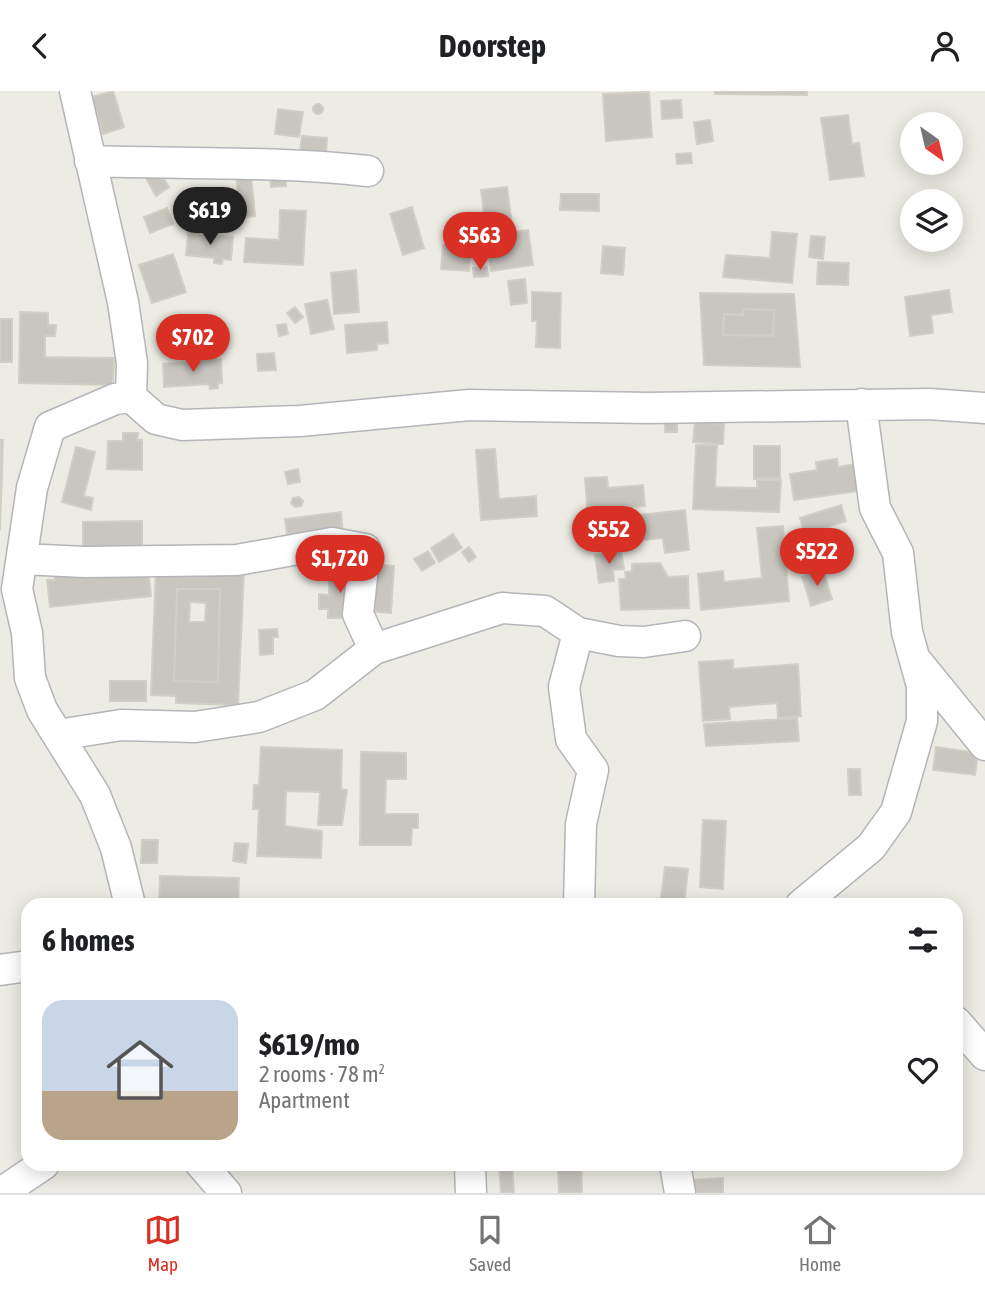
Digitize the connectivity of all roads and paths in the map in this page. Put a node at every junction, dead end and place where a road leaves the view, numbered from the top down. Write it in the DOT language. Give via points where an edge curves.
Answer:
graph roads {
  1 [pos="75,91"];
  2 [pos="90,161"];
  3 [pos="368,171"];
  4 [pos="131,397"];
  5 [pos="861,404"];
  6 [pos="985,408"];
  7 [pos="14,570"];
  8 [pos="578,633"];
  9 [pos="685,636"];
  10 [pos="374,649"];
  11 [pos="916,661"];
  12 [pos="58,735"];
  13 [pos="985,745"];
  14 [pos="128,898"];
  15 [pos="579,898"];
  16 [pos="809,898"];
  17 [pos="21,967"];
  18 [pos="0,970"];
  19 [pos="963,1030"];
  20 [pos="985,1055"];
  21 [pos="34,1171"];
  22 [pos="207,1171"];
  23 [pos="470,1171"];
  24 [pos="676,1171"];
  25 [pos="1,1193"];
  26 [pos="226,1193"];
  27 [pos="471,1193"];
  28 [pos="680,1193"];
  1 -- 2 [label="street"];
  2 -- 3 [label="street" via="302,164"];
  2 -- 4 [label="street" via="123,302 132,363"];
  4 -- 5 [label="street" via="156,419 182,425 300,421 469,405"];
  4 -- 7 [label="street" via="50,428"];
  5 -- 6 [label="street"];
  5 -- 11 [label="street" via="875,508 898,553 907,632"];
  7 -- 10 [label="street" via="85,562 237,560 332,543 365,549 358,614"];
  7 -- 12 [label="street" via="27,633 30,678"];
  8 -- 9 [label="street" via="644,642"];
  8 -- 10 [label="street" via="545,611 502,608"];
  8 -- 15 [label="street" via="564,687 571,739 593,770 581,824"];
  10 -- 12 [label="street" via="315,695 260,717 195,727 121,725"];
  11 -- 13 [label="street"];
  11 -- 16 [label="street" via="922,721 896,812 871,846"];
  12 -- 14 [label="street" via="95,795"];
  17 -- 18 [label="street"];
  19 -- 20 [label="street"];
  21 -- 25 [label="street"];
  22 -- 26 [label="street"];
  23 -- 27 [label="street"];
  24 -- 28 [label="street"];
}
